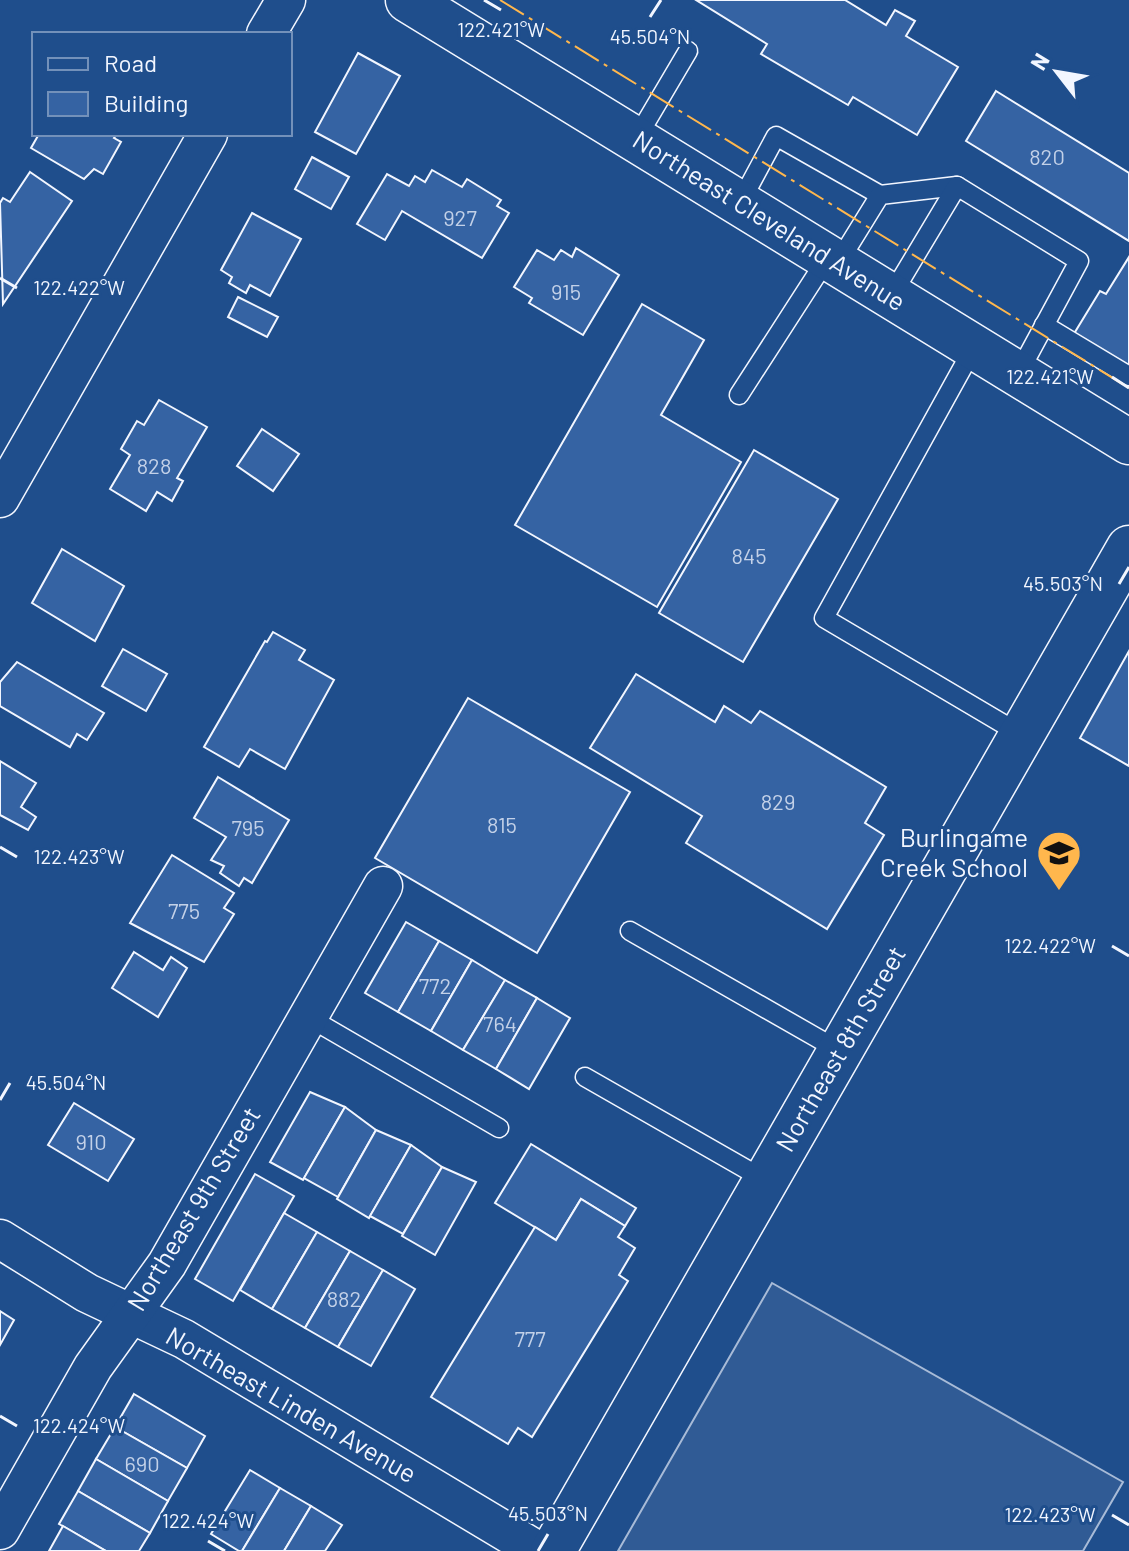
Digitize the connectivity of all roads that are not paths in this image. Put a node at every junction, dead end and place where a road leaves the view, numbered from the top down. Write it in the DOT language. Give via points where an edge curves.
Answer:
graph roads {
  1 [pos="286,0"];
  2 [pos="408,0"];
  3 [pos="267,32"];
  4 [pos="688,51"];
  5 [pos="207,136"];
  6 [pos="636,139"];
  7 [pos="957,186"];
  8 [pos="880,195"];
  9 [pos="740,203"];
  10 [pos="833,260"];
  11 [pos="891,296"];
  12 [pos="1044,325"];
  13 [pos="974,347"];
  14 [pos="1018,374"];
  15 [pos="1129,376"];
  16 [pos="739,395"];
  17 [pos="1129,442"];
  18 [pos="0,498"];
  19 [pos="1129,548"];
  20 [pos="1022,735"];
  21 [pos="383,886"];
  22 [pos="630,931"];
  23 [pos="308,1017"];
  24 [pos="840,1051"];
  25 [pos="585,1077"];
  26 [pos="499,1128"];
  27 [pos="765,1180"];
  28 [pos="0,1239"];
  29 [pos="131,1314"];
  30 [pos="0,1530"];
  31 [pos="538,1551"];
  32 [pos="553,1551"];
  1 -- 3 [label="street"];
  2 -- 6 [label="street, Northeast Cleveland Avenue"];
  4 -- 6 [label="lane"];
  5 -- 18 [label="street"];
  6 -- 9 [label="street, Northeast Cleveland Avenue"];
  7 -- 8 [label="lane"];
  7 -- 11 [label="lane"];
  7 -- 12 [label="lane" via="1079,261"];
  8 -- 9 [label="lane" via="776,136"];
  8 -- 10 [label="lane"];
  9 -- 10 [label="street, Northeast Cleveland Avenue"];
  10 -- 11 [label="street, Northeast Cleveland Avenue"];
  10 -- 16 [label="lane"];
  11 -- 13 [label="street, Northeast Cleveland Avenue"];
  12 -- 14 [label="lane"];
  12 -- 15 [label="lane"];
  13 -- 14 [label="street, Northeast Cleveland Avenue"];
  13 -- 20 [label="lane" via="824,618"];
  14 -- 17 [label="street, Northeast Cleveland Avenue"];
  19 -- 20 [label="street, Northeast 8th Street"];
  20 -- 24 [label="street, Northeast 8th Street"];
  21 -- 23 [label="street, Northeast 9th Street"];
  22 -- 24 [label="lane"];
  23 -- 26 [label="lane"];
  23 -- 29 [label="street, Northeast 9th Street" via="167,1264"];
  24 -- 27 [label="street, Northeast 8th Street"];
  25 -- 27 [label="lane"];
  27 -- 32 [label="street, Northeast 8th Street"];
  28 -- 29 [label="street, Northeast Linden Avenue"];
  29 -- 30 [label="street, Northeast 9th Street" via="93,1367"];
  29 -- 31 [label="street, Northeast Linden Avenue" via="184,1339"];
}
